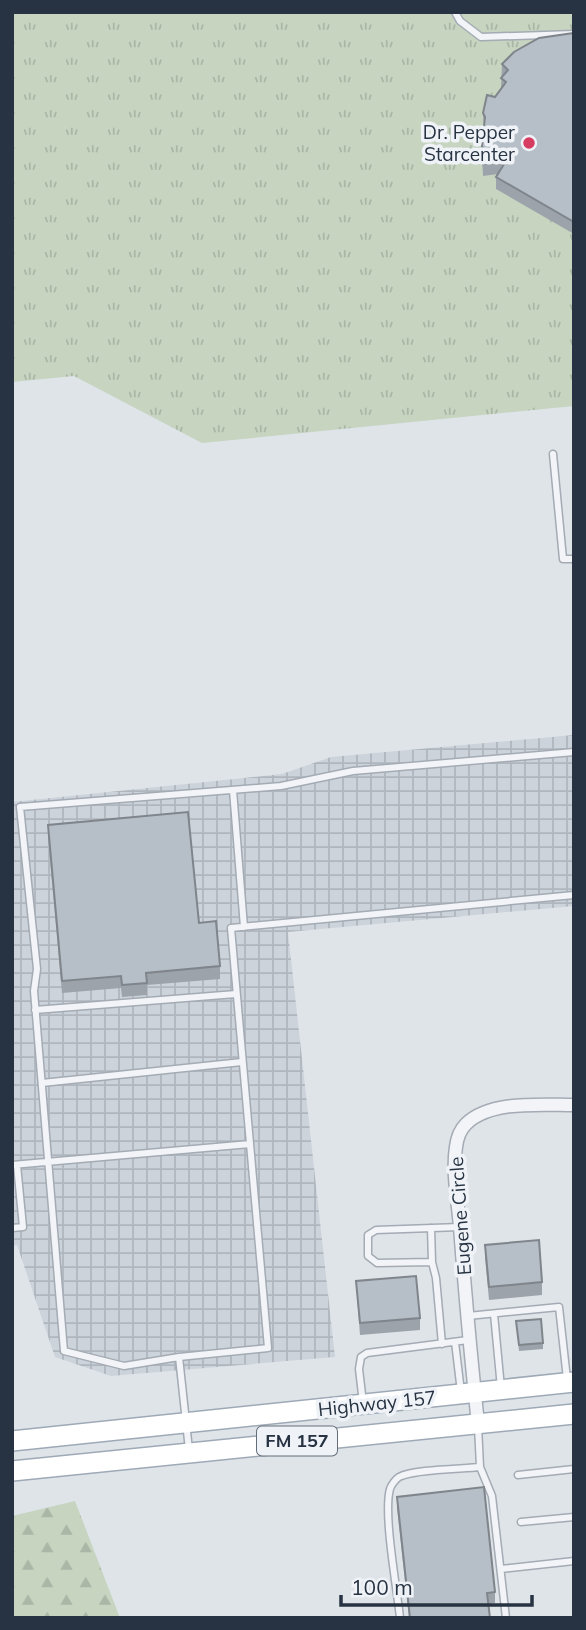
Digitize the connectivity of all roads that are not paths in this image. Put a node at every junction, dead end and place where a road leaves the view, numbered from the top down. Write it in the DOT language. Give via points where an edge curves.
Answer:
graph roads {
  1 [pos="455,12"];
  2 [pos="574,34"];
  3 [pos="553,454"];
  4 [pos="574,559"];
  5 [pos="574,752"];
  6 [pos="233,789"];
  7 [pos="16,808"];
  8 [pos="574,895"];
  9 [pos="244,927"];
  10 [pos="236,994"];
  11 [pos="35,1010"];
  12 [pos="242,1062"];
  13 [pos="41,1083"];
  14 [pos="574,1105"];
  15 [pos="250,1144"];
  16 [pos="48,1161"];
  17 [pos="15,1165"];
  18 [pos="460,1227"];
  19 [pos="12,1228"];
  20 [pos="431,1228"];
  21 [pos="432,1262"];
  22 [pos="494,1314"];
  23 [pos="466,1316"];
  24 [pos="468,1340"];
  25 [pos="455,1342"];
  26 [pos="442,1344"];
  27 [pos="179,1357"];
  28 [pos="570,1382"];
  29 [pos="501,1389"];
  30 [pos="468,1393"];
  31 [pos="363,1404"];
  32 [pos="574,1414"];
  33 [pos="187,1423"];
  34 [pos="478,1424"];
  35 [pos="12,1441"];
  36 [pos="189,1452"];
  37 [pos="480,1467"];
  38 [pos="574,1469"];
  39 [pos="12,1471"];
  40 [pos="518,1475"];
  41 [pos="574,1517"];
  42 [pos="521,1522"];
  43 [pos="574,1561"];
  44 [pos="501,1569"];
  45 [pos="400,1618"];
  46 [pos="506,1618"];
  1 -- 2 [label="lane" via="460,22 481,37"];
  3 -- 4 [label="lane" via="564,559"];
  5 -- 6 [label="lane" via="353,771 281,786"];
  6 -- 7 [label="lane"];
  6 -- 9 [label="lane"];
  7 -- 11 [label="lane" via="37,969"];
  8 -- 9 [label="lane"];
  9 -- 10 [label="lane" via="231,928"];
  10 -- 11 [label="lane"];
  10 -- 12 [label="lane"];
  11 -- 13 [label="lane"];
  12 -- 13 [label="lane"];
  12 -- 15 [label="lane"];
  13 -- 16 [label="lane"];
  14 -- 18 [label="street, Eugene Circle" via="482,1111 467,1123 458,1133 455,1149"];
  15 -- 16 [label="lane"];
  15 -- 27 [label="lane" via="268,1348"];
  16 -- 17 [label="lane"];
  16 -- 27 [label="lane" via="64,1351 124,1366"];
  17 -- 19 [label="lane" via="23,1227"];
  18 -- 20 [label="lane"];
  18 -- 23 [label="street, Eugene Circle"];
  20 -- 21 [label="lane"];
  20 -- 21 [label="lane" via="376,1230 368,1235 368,1256 377,1263"];
  21 -- 26 [label="lane"];
  22 -- 23 [label="lane"];
  22 -- 28 [label="lane" via="559,1307"];
  22 -- 29 [label="lane"];
  23 -- 24 [label="street, Eugene Circle"];
  24 -- 25 [label="lane"];
  24 -- 30 [label="street, Eugene Circle"];
  25 -- 26 [label="lane"];
  25 -- 30 [label="lane"];
  26 -- 31 [label="lane" via="361,1357"];
  27 -- 33 [label="lane"];
  28 -- 29 [label="main road, Highway 157 / FM 157"];
  29 -- 30 [label="main road, Highway 157 / FM 157"];
  30 -- 31 [label="main road, Highway 157 / FM 157"];
  30 -- 34 [label="street, Eugene Circle"];
  31 -- 33 [label="main road, Highway 157 / FM 157"];
  32 -- 34 [label="main road, Highway 157 / FM 157"];
  33 -- 35 [label="main road, Highway 157 / FM 157"];
  33 -- 36 [label="lane"];
  34 -- 36 [label="main road, Highway 157 / FM 157"];
  34 -- 37 [label="lane"];
  36 -- 39 [label="main road, Highway 157 / FM 157"];
  37 -- 44 [label="lane" via="492,1496"];
  37 -- 45 [label="lane" via="411,1474 398,1477 391,1487"];
  38 -- 40 [label="lane"];
  41 -- 42 [label="lane"];
  43 -- 44 [label="lane"];
  44 -- 46 [label="lane"];
}
